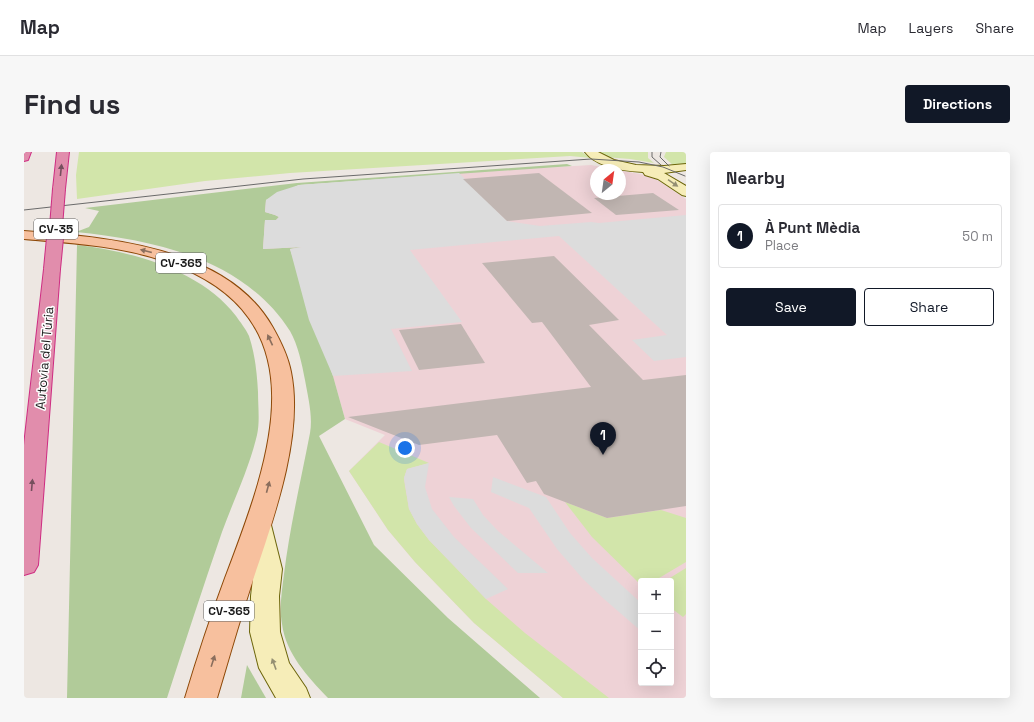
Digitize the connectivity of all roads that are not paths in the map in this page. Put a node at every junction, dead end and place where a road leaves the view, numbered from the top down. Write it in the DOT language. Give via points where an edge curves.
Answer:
graph roads {
  1 [pos="25,152"];
  2 [pos="63,152"];
  3 [pos="591,152"];
  4 [pos="24,158"];
  5 [pos="686,167"];
  6 [pos="633,168"];
  7 [pos="686,192"];
  8 [pos="24,236"];
  9 [pos="258,525"];
  10 [pos="24,565"];
  11 [pos="201,698"];
  12 [pos="294,698"];
  1 -- 4 [label="highway"];
  10 -- 2 [label="highway, Autovia del Túria / CV-35, one-way, bridge"];
  3 -- 6 [label="street" via="605,161"];
  5 -- 6 [label="street" via="661,170"];
  6 -- 7 [label="street, one-way" via="662,176"];
  9 -- 8 [label="main road, CV-365, one-way" via="280,437 284,405 282,377 277,358 269,337 251,308 226,286 200,270 173,259 96,241"];
  11 -- 9 [label="main road, CV-365, one-way"];
  12 -- 9 [label="street, one-way" via="275,668 265,632 268,570"];
}
